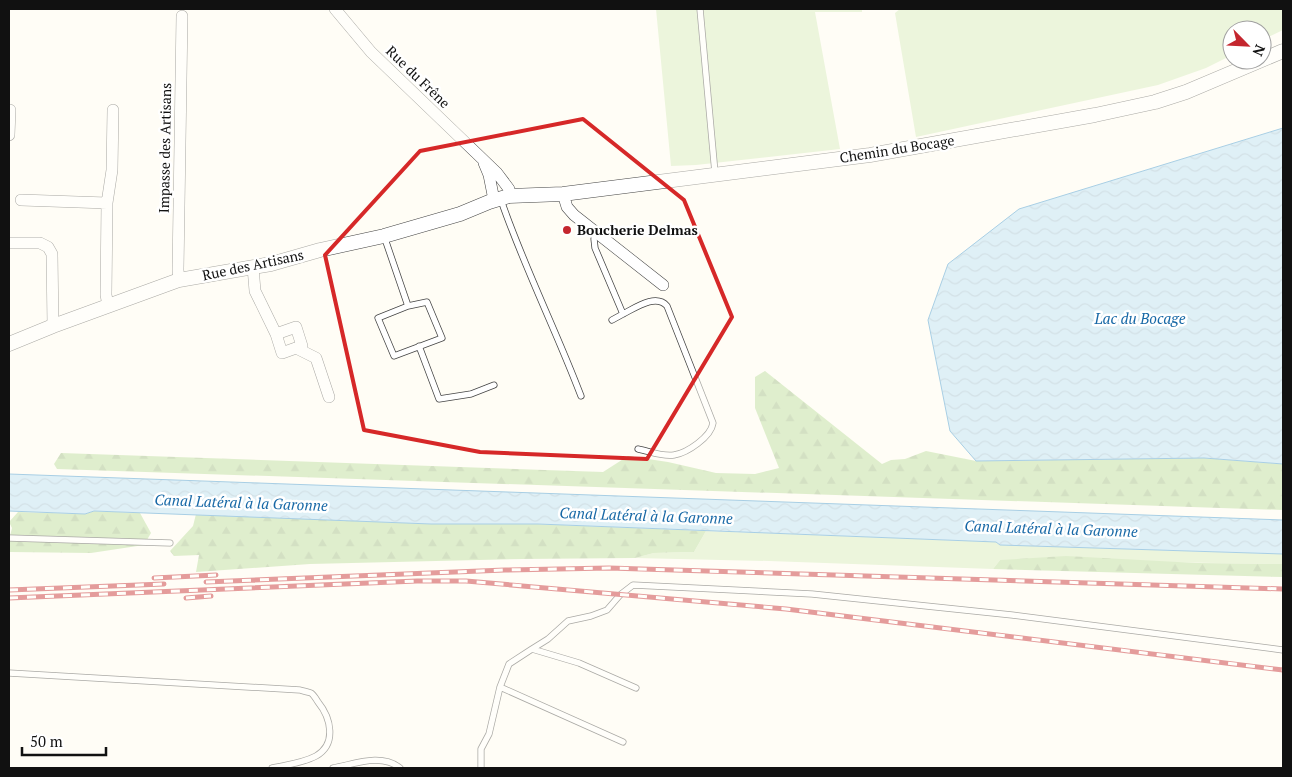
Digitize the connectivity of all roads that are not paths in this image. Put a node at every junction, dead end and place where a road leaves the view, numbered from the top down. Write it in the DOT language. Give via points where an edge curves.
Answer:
graph roads {
  1 [pos="335,9"];
  2 [pos="700,9"];
  3 [pos="182,16"];
  4 [pos="1283,51"];
  5 [pos="9,110"];
  6 [pos="113,110"];
  7 [pos="9,135"];
  8 [pos="484,162"];
  9 [pos="716,175"];
  10 [pos="563,194"];
  11 [pos="501,198"];
  12 [pos="21,200"];
  13 [pos="107,203"];
  14 [pos="595,231"];
  15 [pos="384,236"];
  16 [pos="9,243"];
  17 [pos="253,267"];
  18 [pos="179,280"];
  19 [pos="664,285"];
  20 [pos="108,305"];
  21 [pos="408,306"];
  22 [pos="622,314"];
  23 [pos="612,320"];
  24 [pos="53,326"];
  25 [pos="276,334"];
  26 [pos="9,344"];
  27 [pos="419,346"];
  28 [pos="296,348"];
  29 [pos="494,385"];
  30 [pos="581,396"];
  31 [pos="329,397"];
  32 [pos="638,449"];
  33 [pos="9,538"];
  34 [pos="170,543"];
  35 [pos="532,649"];
  36 [pos="1283,650"];
  37 [pos="9,673"];
  38 [pos="500,686"];
  39 [pos="636,688"];
  40 [pos="623,742"];
  41 [pos="272,768"];
  42 [pos="333,768"];
  43 [pos="400,768"];
  44 [pos="481,768"];
  1 -- 8 [label="street, Rue du Frêne" via="371,52"];
  2 -- 9 [label="lane"];
  3 -- 18 [label="street, Impasse des Artisans"];
  4 -- 9 [label="street, Chemin du Bocage" via="1186,92 1095,116 870,155"];
  5 -- 7 [label="street"];
  6 -- 13 [label="street" via="112,170"];
  8 -- 11 [label="street, Rue du Frêne"];
  8 -- 11 [label="street, Rue du Frêne" via="509,189"];
  9 -- 10 [label="street, Chemin du Bocage"];
  10 -- 11 [label="street, Chemin du Bocage"];
  10 -- 14 [label="street" via="567,207"];
  11 -- 15 [label="street, Rue des Artisans" via="460,214"];
  11 -- 30 [label="lane" via="532,282"];
  12 -- 13 [label="street"];
  13 -- 20 [label="street"];
  14 -- 19 [label="street"];
  14 -- 22 [label="lane" via="595,248"];
  15 -- 17 [label="street, Rue des Artisans"];
  15 -- 21 [label="lane"];
  16 -- 24 [label="street" via="40,243 52,254"];
  17 -- 18 [label="street, Rue des Artisans"];
  17 -- 25 [label="street" via="256,291"];
  18 -- 20 [label="street, Rue des Artisans"];
  20 -- 24 [label="street, Rue des Artisans"];
  21 -- 27 [label="lane" via="427,302 442,338"];
  21 -- 27 [label="lane" via="378,318 394,356"];
  22 -- 23 [label="lane"];
  22 -- 32 [label="lane" via="655,300 665,302 713,423 705,438 681,453 663,455"];
  24 -- 26 [label="street, Rue des Artisans"];
  25 -- 28 [label="street" via="282,353"];
  25 -- 28 [label="street" via="296,327 302,346"];
  27 -- 29 [label="lane" via="439,399 471,394"];
  28 -- 31 [label="street" via="316,358"];
  33 -- 34 [label="lane"];
  35 -- 36 [label="lane" via="568,621 607,610 633,584 812,594 1012,615"];
  35 -- 38 [label="lane" via="509,664"];
  35 -- 39 [label="lane" via="579,663"];
  37 -- 41 [label="lane" via="300,690 312,694 323,707 331,726 324,748 299,763"];
  38 -- 40 [label="lane"];
  38 -- 44 [label="lane" via="489,734 481,749"];
  42 -- 43 [label="lane" via="384,760"];
}
